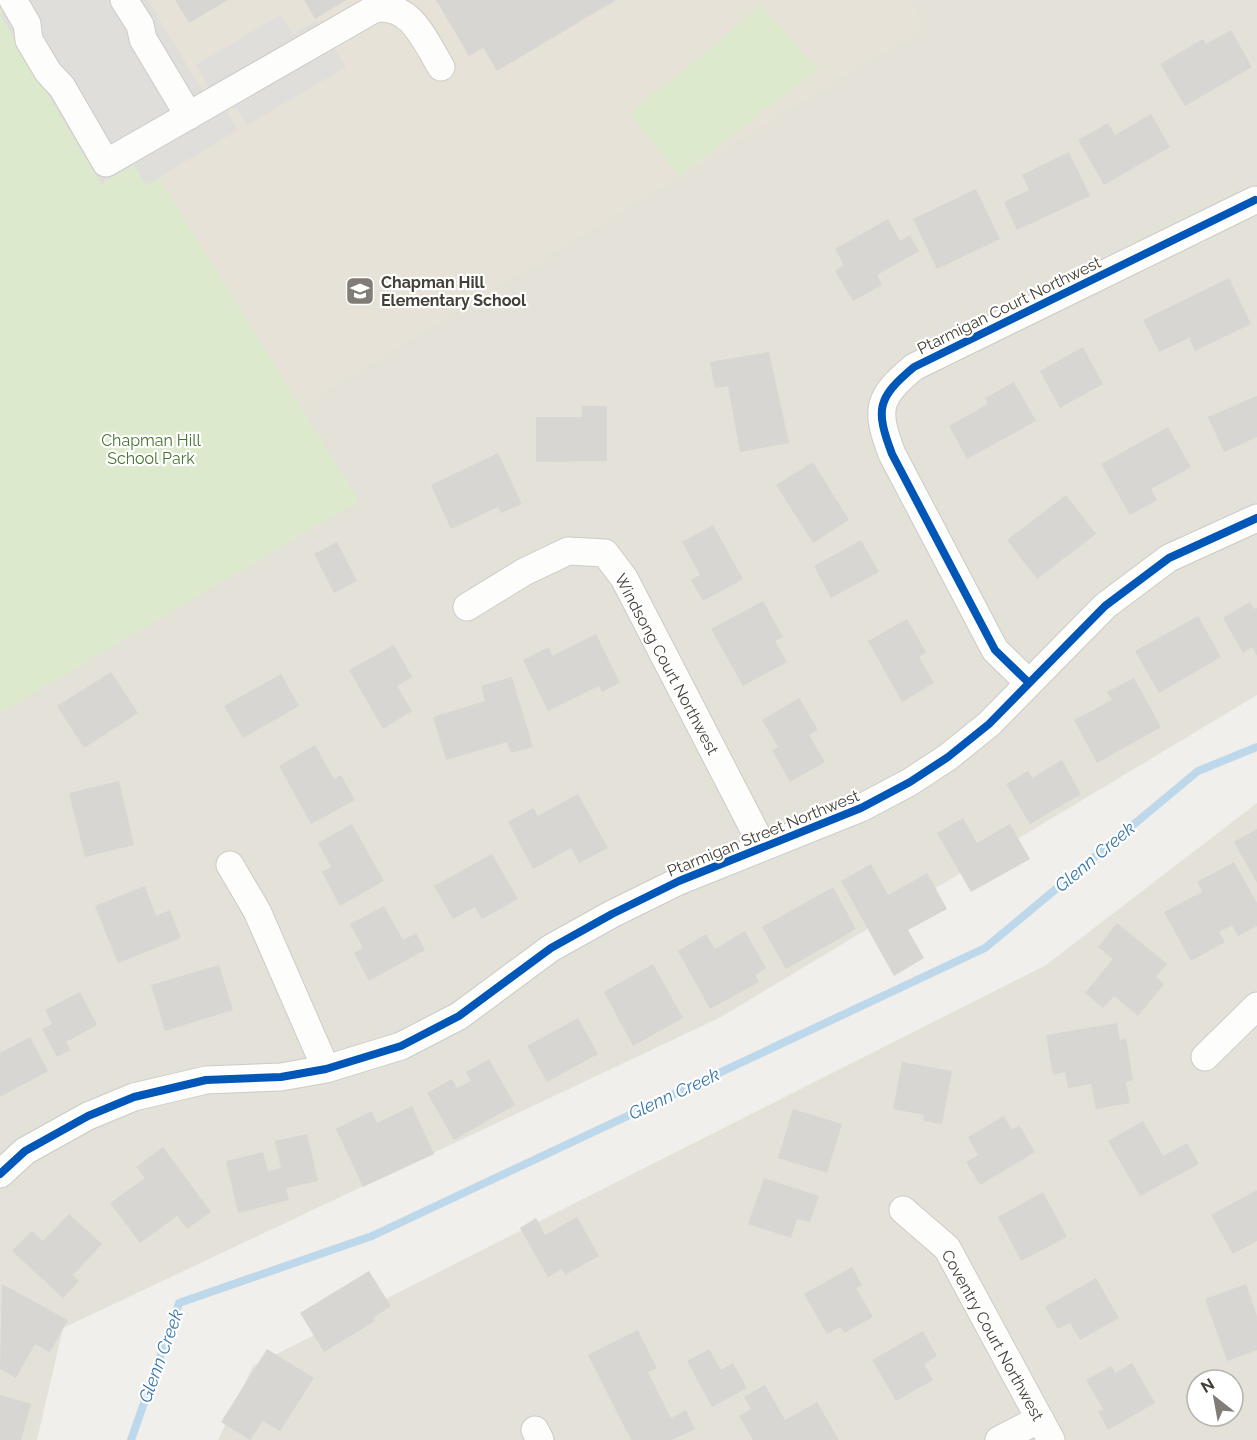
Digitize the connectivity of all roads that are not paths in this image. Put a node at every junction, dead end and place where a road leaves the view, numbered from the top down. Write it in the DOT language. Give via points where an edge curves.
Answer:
graph roads {
  1 [pos="13,0"];
  2 [pos="124,0"];
  3 [pos="441,67"];
  4 [pos="189,116"];
  5 [pos="1255,200"];
  6 [pos="1257,518"];
  7 [pos="467,607"];
  8 [pos="1029,683"];
  9 [pos="763,847"];
  10 [pos="230,866"];
  11 [pos="1257,1006"];
  12 [pos="1205,1057"];
  13 [pos="326,1069"];
  14 [pos="0,1174"];
  15 [pos="903,1210"];
  16 [pos="1046,1429"];
  17 [pos="999,1440"];
  1 -- 4 [label="street" via="27,24 29,40 62,87 106,163"];
  2 -- 4 [label="street"];
  3 -- 4 [label="street" via="412,19 387,7 374,9"];
  5 -- 8 [label="street, Ptarmigan Court Northwest" via="914,366 891,386 882,405 882,426 892,454 989,639"];
  6 -- 8 [label="street, Ptarmigan Street Northwest" via="1169,558 1105,606"];
  7 -- 9 [label="street, Windsong Court Northwest" via="568,551 605,553 624,578"];
  8 -- 9 [label="street, Ptarmigan Street Northwest" via="988,724 910,782 861,808"];
  9 -- 13 [label="street, Ptarmigan Street Northwest" via="612,914 551,948 459,1016 401,1046"];
  10 -- 13 [label="street" via="257,911"];
  11 -- 12 [label="street"];
  13 -- 14 [label="street, Ptarmigan Street Northwest" via="281,1077 206,1080 134,1097 88,1116 25,1151"];
  15 -- 16 [label="street, Coventry Court Northwest" via="947,1248"];
  16 -- 17 [label="street"];
}
